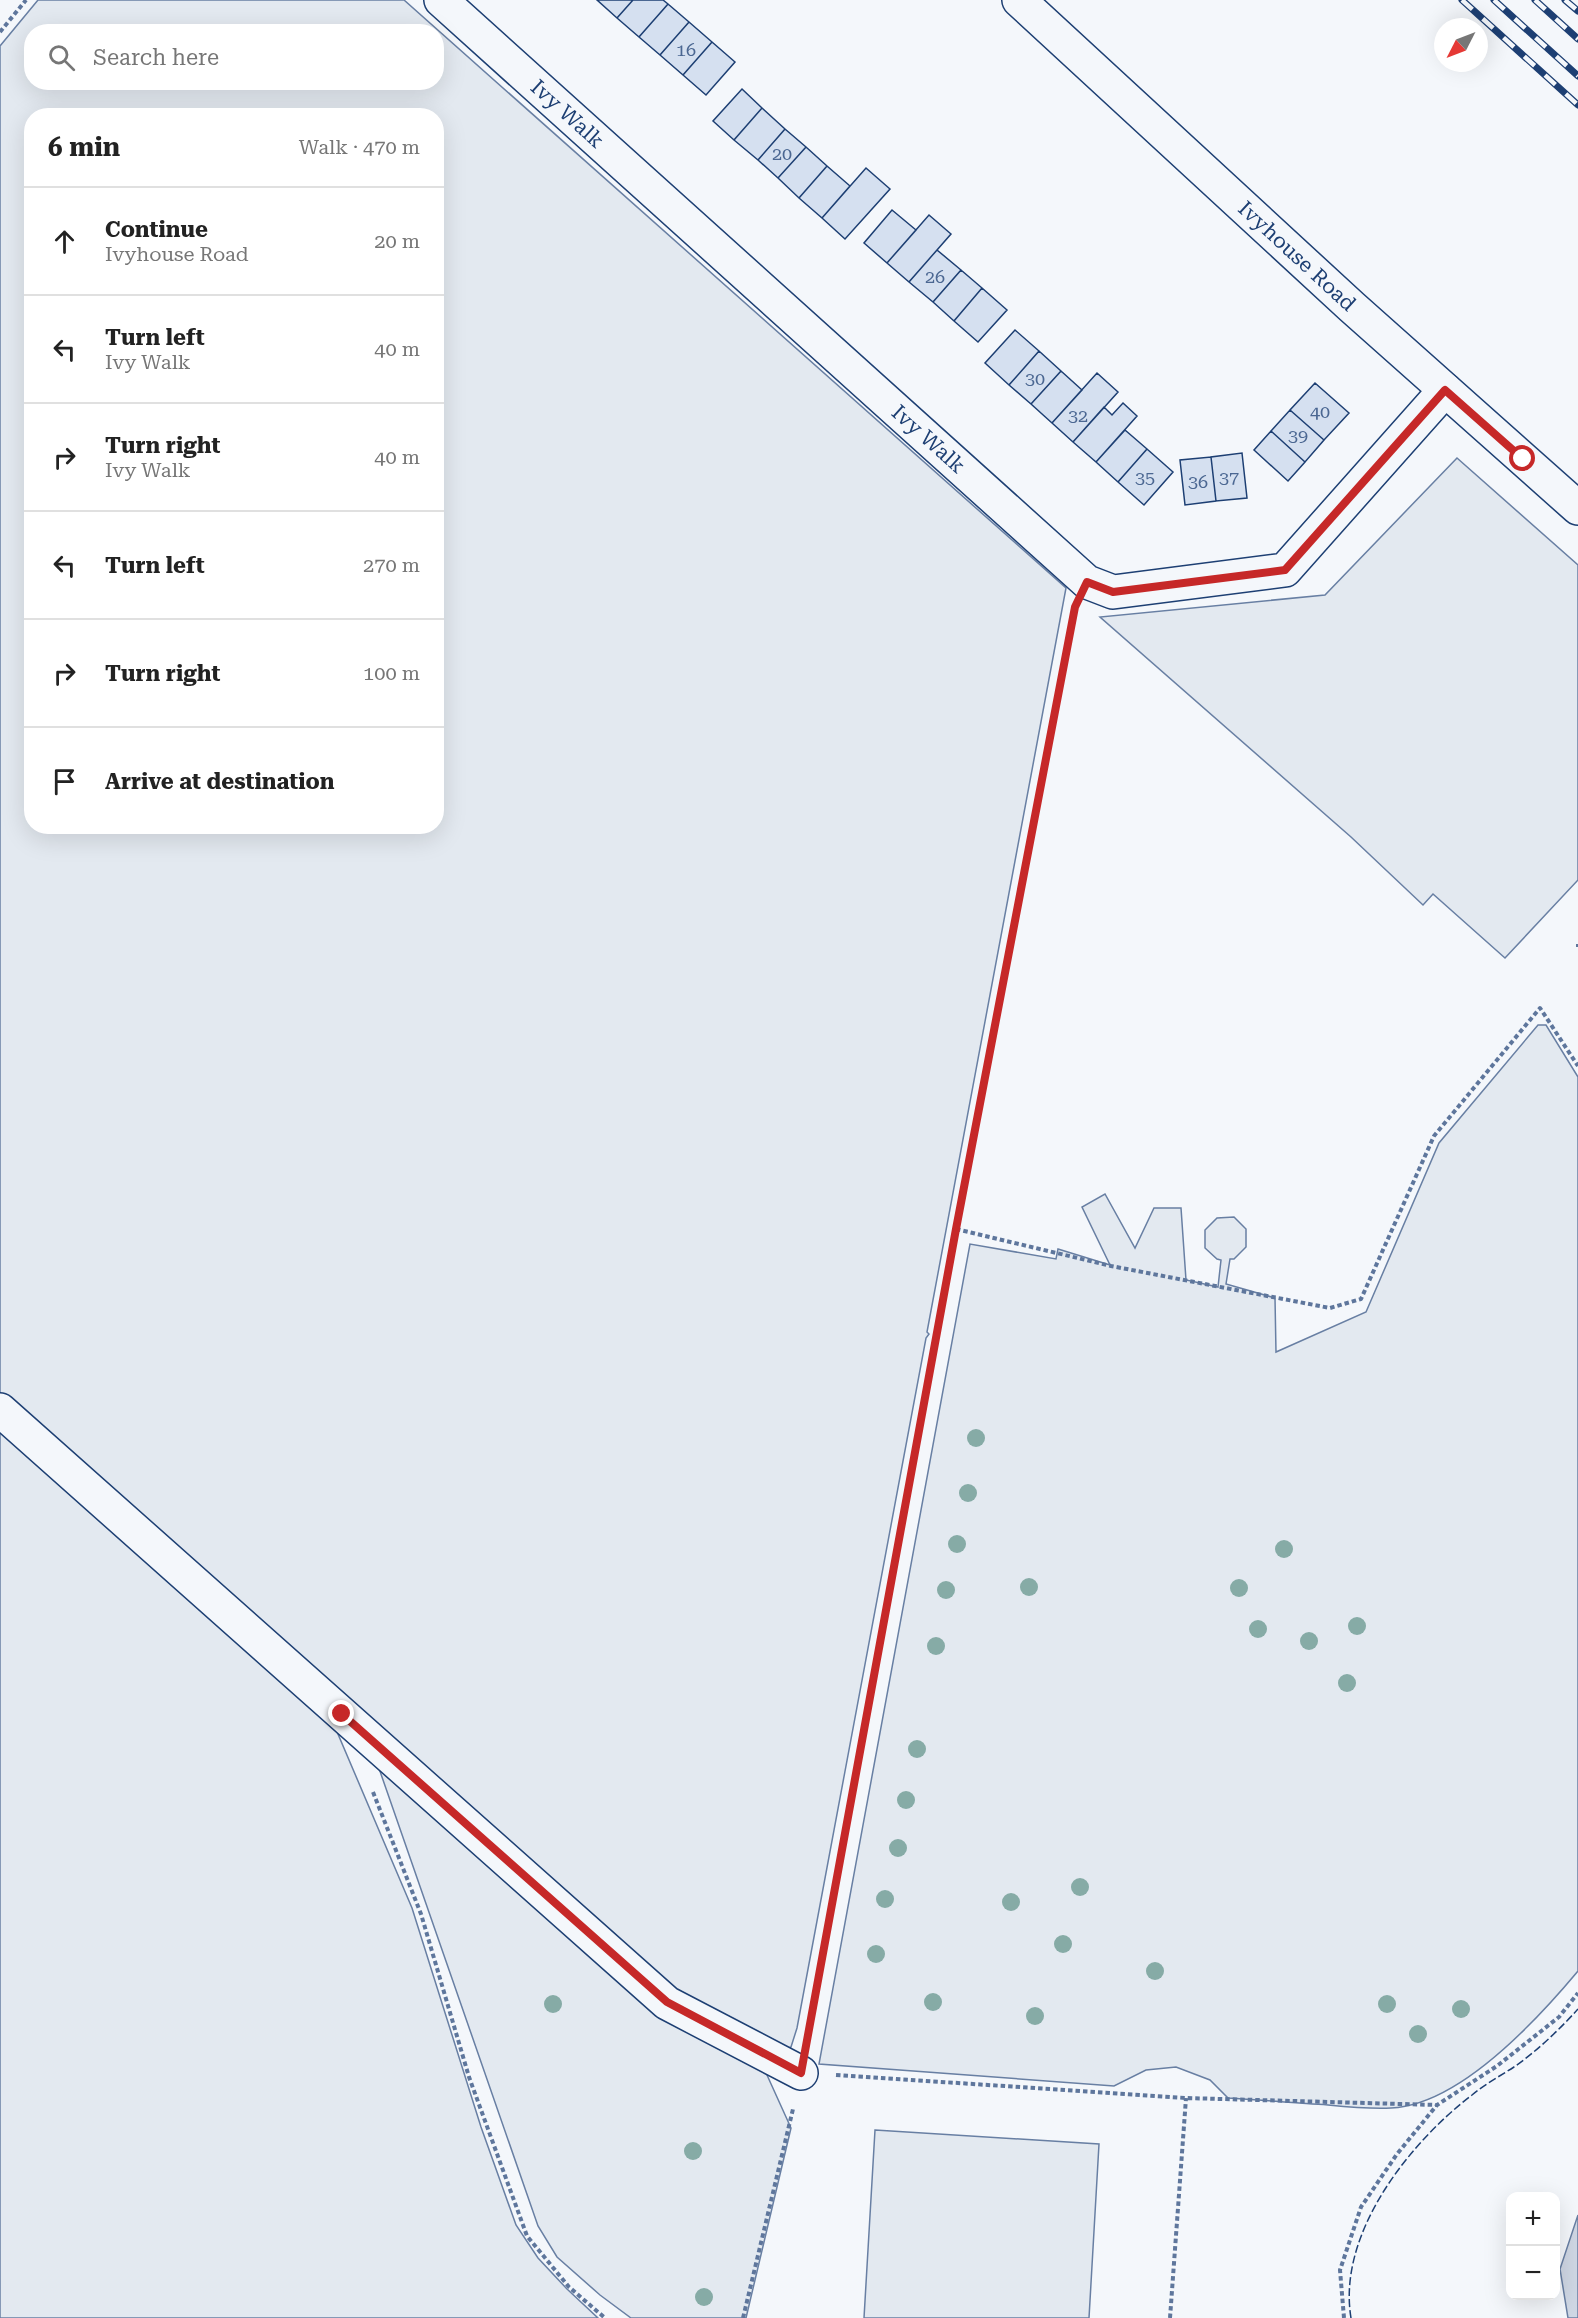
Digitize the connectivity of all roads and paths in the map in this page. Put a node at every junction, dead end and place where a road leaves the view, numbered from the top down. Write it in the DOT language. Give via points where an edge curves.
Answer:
graph roads {
  1 [pos="26,0"];
  2 [pos="441,0"];
  3 [pos="1019,0"];
  4 [pos="0,32"];
  5 [pos="1445,390"];
  6 [pos="1578,508"];
  7 [pos="1087,582"];
  8 [pos="1578,1066"];
  9 [pos="956,1229"];
  10 [pos="0,1410"];
  11 [pos="373,1792"];
  12 [pos="1578,1993"];
  13 [pos="801,2073"];
  14 [pos="1186,2098"];
  15 [pos="1437,2105"];
  16 [pos="605,2318"];
  17 [pos="743,2318"];
  18 [pos="1170,2318"];
  19 [pos="1344,2318"];
  1 -- 4 [label="path"];
  2 -- 7 [label="street, Ivy Walk"];
  3 -- 5 [label="street, Ivyhouse Road"];
  5 -- 6 [label="street, Ivyhouse Road"];
  5 -- 7 [label="street, Ivy Walk" via="1285,570 1113,592"];
  7 -- 9 [label="path" via="1075,607"];
  8 -- 9 [label="path" via="1540,1008 1434,1136 1361,1299 1330,1308 1111,1266"];
  9 -- 13 [label="path"];
  10 -- 13 [label="street" via="667,2002"];
  11 -- 16 [label="path" via="421,1914 469,2077 527,2236 569,2287"];
  12 -- 15 [label="path" via="1559,2017 1497,2066"];
  13 -- 14 [label="path"];
  13 -- 17 [label="path"];
  14 -- 15 [label="path"];
  14 -- 18 [label="path"];
  15 -- 19 [label="path" via="1361,2207 1340,2270"];
}
